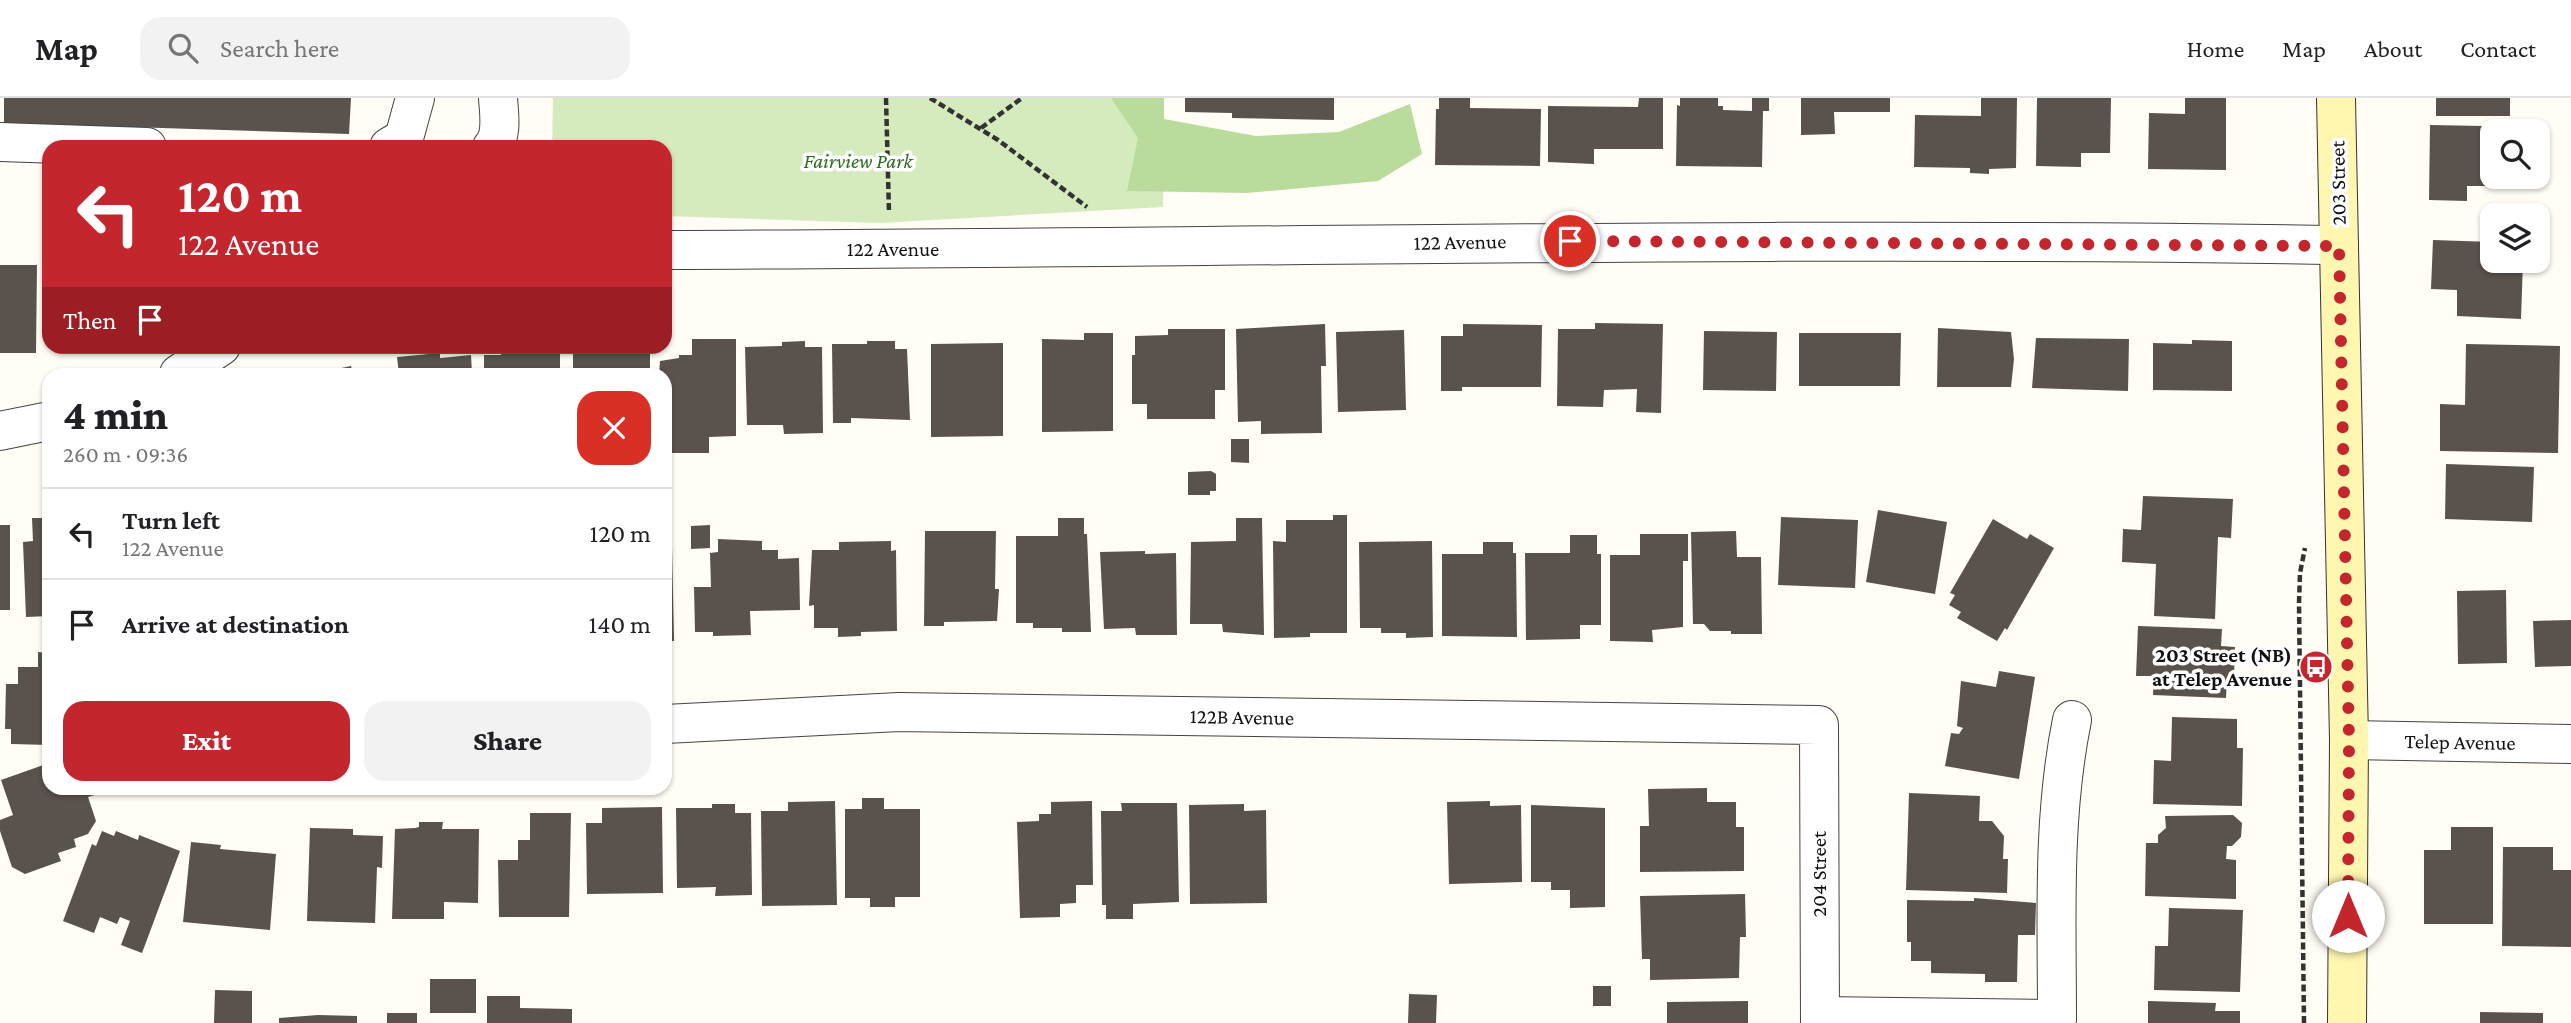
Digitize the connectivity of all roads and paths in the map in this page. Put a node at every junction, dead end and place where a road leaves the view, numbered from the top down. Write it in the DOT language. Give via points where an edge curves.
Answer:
graph roads {
  1 [pos="415,98"];
  2 [pos="498,98"];
  3 [pos="886,98"];
  4 [pos="930,98"];
  5 [pos="1022,98"];
  6 [pos="2336,98"];
  7 [pos="981,128"];
  8 [pos="400,140"];
  9 [pos="495,140"];
  10 [pos="0,142"];
  11 [pos="42,143"];
  12 [pos="1090,209"];
  13 [pos="889,226"];
  14 [pos="2339,246"];
  15 [pos="672,250"];
  16 [pos="209,354"];
  17 [pos="188,368"];
  18 [pos="42,422"];
  19 [pos="0,431"];
  20 [pos="2308,539"];
  21 [pos="2072,720"];
  22 [pos="672,724"];
  23 [pos="1819,725"];
  24 [pos="2349,740"];
  25 [pos="2571,744"];
  26 [pos="1819,1020"];
  27 [pos="2304,1023"];
  28 [pos="2347,1023"];
  1 -- 8 [label="street"];
  2 -- 9 [label="street" via="500,125"];
  3 -- 13 [label="path"];
  4 -- 7 [label="path"];
  5 -- 7 [label="path"];
  6 -- 14 [label="main road, 203 Street"];
  7 -- 12 [label="path"];
  10 -- 11 [label="street"];
  14 -- 15 [label="street, 122 Avenue" via="1518,241 1105,249"];
  14 -- 24 [label="main road, 203 Street"];
  16 -- 17 [label="street"];
  18 -- 19 [label="street"];
  20 -- 27 [label="path" via="2299,603"];
  21 -- 26 [label="street" via="2061,774 2058,823 2057,1019"];
  22 -- 23 [label="street, 122B Avenue" via="900,712"];
  23 -- 26 [label="street, 204 Street"];
  24 -- 25 [label="street, Telep Avenue"];
  24 -- 28 [label="main road, 203 Street"];
}
